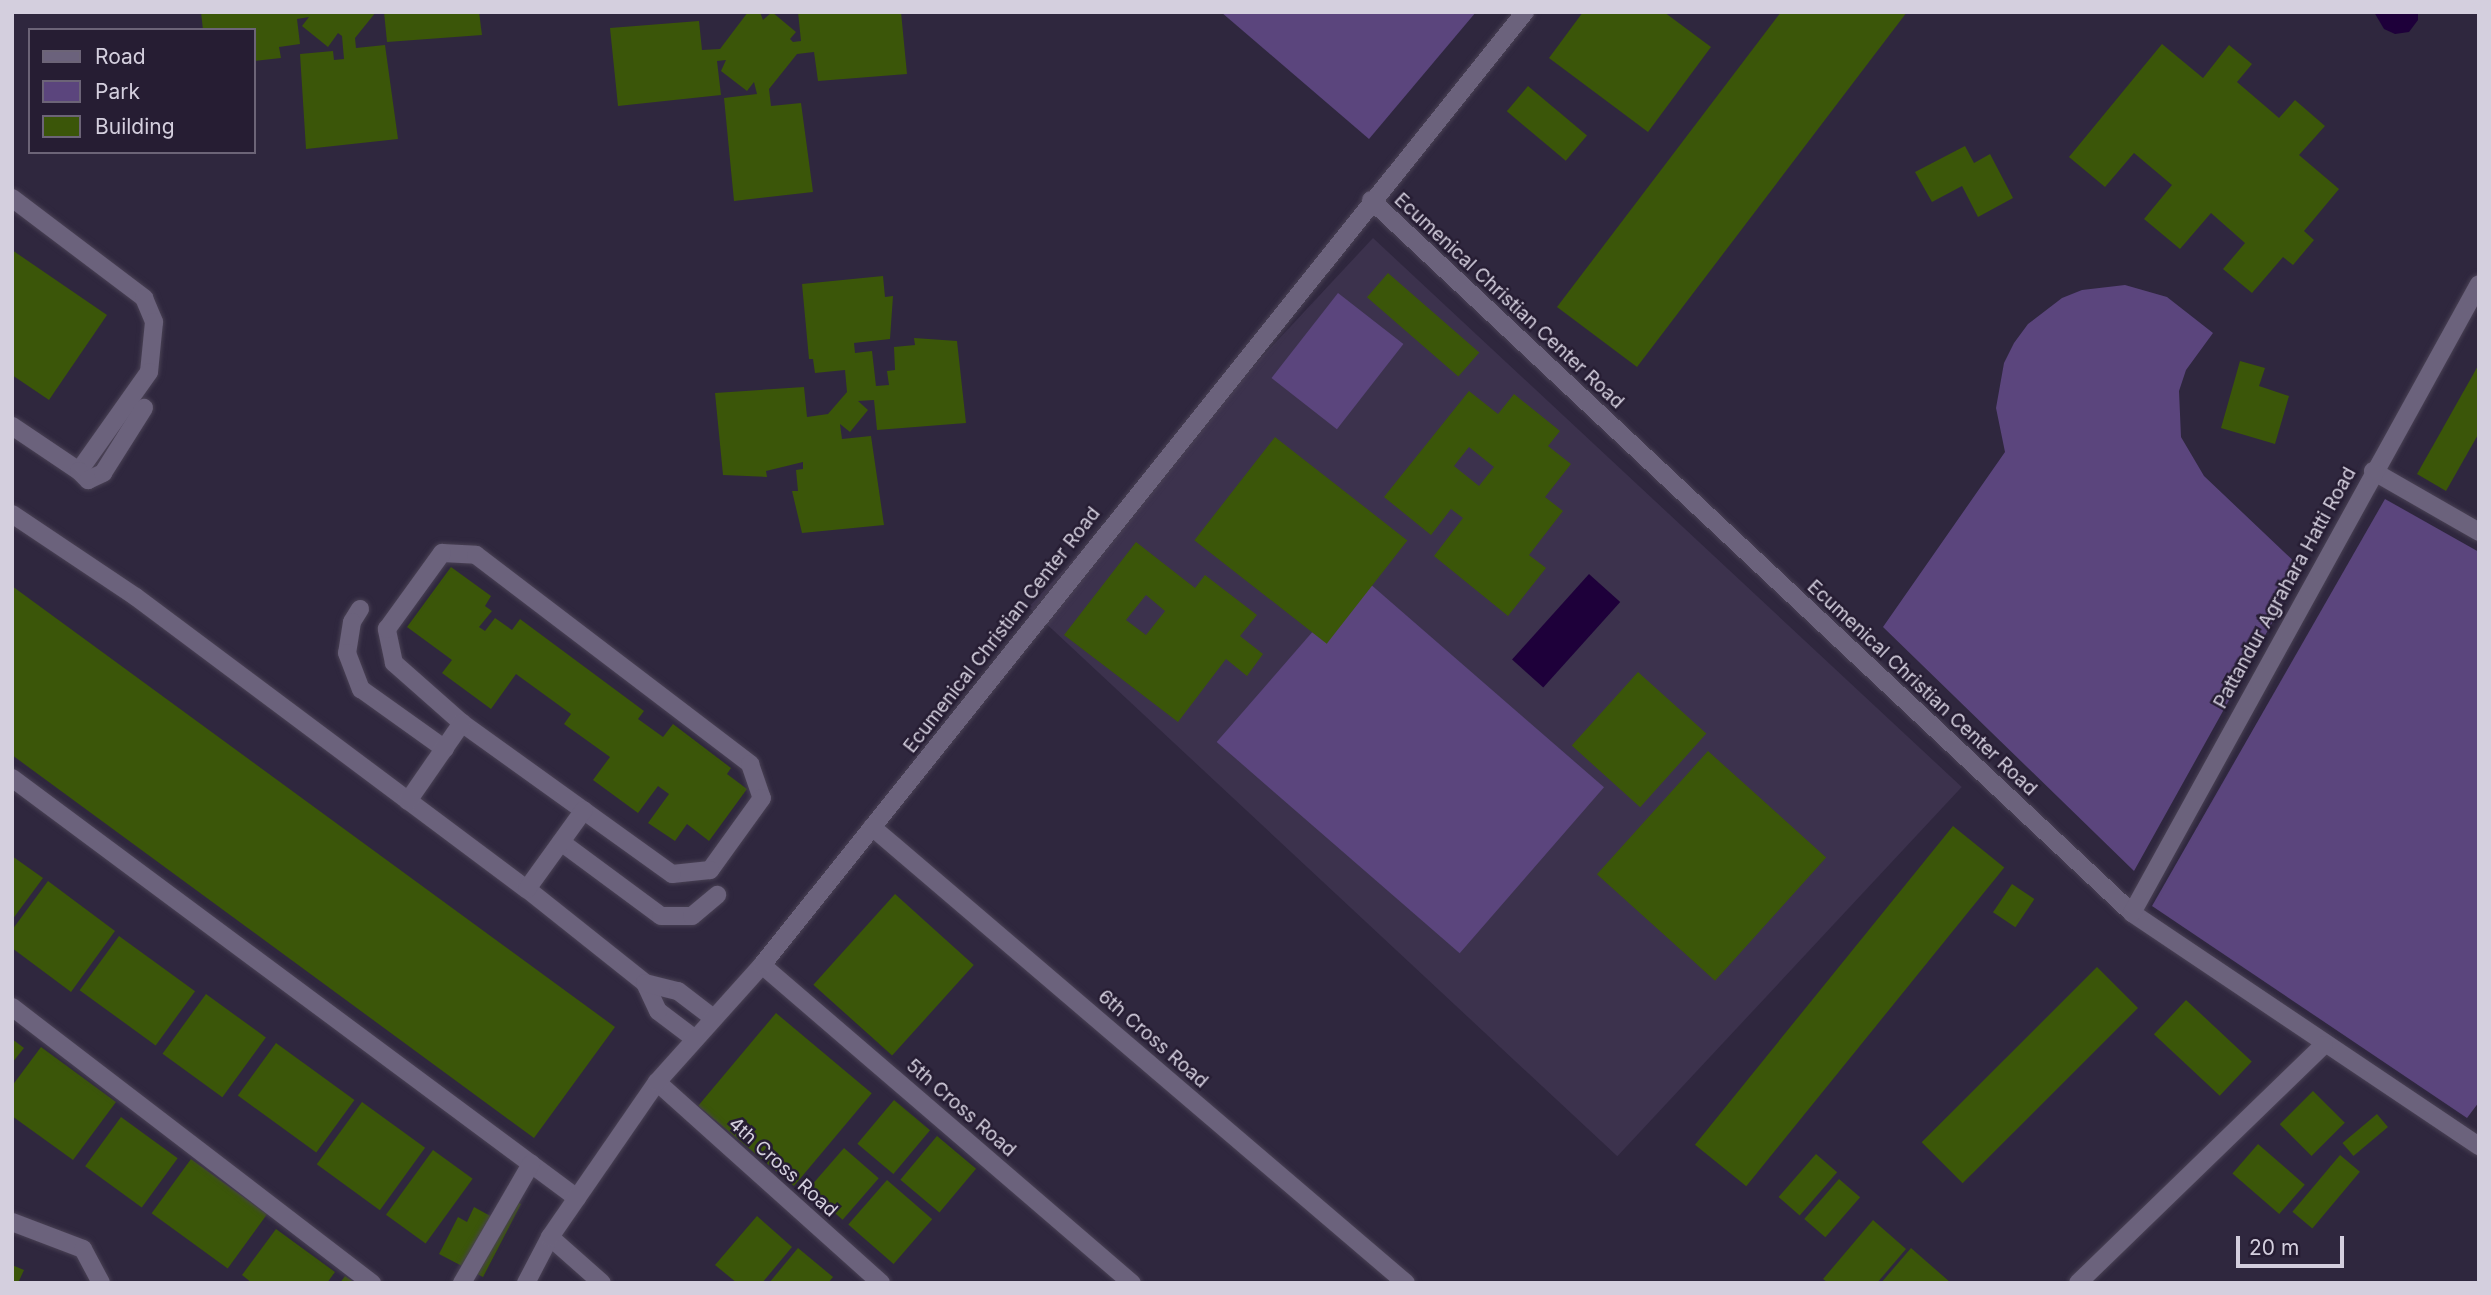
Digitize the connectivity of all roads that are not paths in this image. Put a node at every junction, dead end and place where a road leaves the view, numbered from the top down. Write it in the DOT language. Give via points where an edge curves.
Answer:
graph roads {
  1 [pos="1525,12"];
  2 [pos="12,198"];
  3 [pos="1371,200"];
  4 [pos="2479,284"];
  5 [pos="144,408"];
  6 [pos="12,426"];
  7 [pos="79,471"];
  8 [pos="2373,471"];
  9 [pos="12,514"];
  10 [pos="2479,532"];
  11 [pos="360,608"];
  12 [pos="462,723"];
  13 [pos="445,749"];
  14 [pos="12,778"];
  15 [pos="408,801"];
  16 [pos="584,810"];
  17 [pos="872,827"];
  18 [pos="561,842"];
  19 [pos="527,889"];
  20 [pos="718,895"];
  21 [pos="2132,914"];
  22 [pos="762,965"];
  23 [pos="645,983"];
  24 [pos="12,1007"];
  25 [pos="712,1017"];
  26 [pos="695,1039"];
  27 [pos="2324,1045"];
  28 [pos="657,1082"];
  29 [pos="2478,1144"];
  30 [pos="531,1164"];
  31 [pos="577,1198"];
  32 [pos="12,1222"];
  33 [pos="550,1237"];
  34 [pos="101,1283"];
  35 [pos="372,1283"];
  36 [pos="462,1283"];
  37 [pos="526,1283"];
  38 [pos="602,1283"];
  39 [pos="881,1283"];
  40 [pos="1132,1283"];
  41 [pos="1406,1283"];
  42 [pos="2078,1283"];
  1 -- 3 [label="street"];
  2 -- 7 [label="street" via="144,298 154,322 149,372"];
  3 -- 17 [label="street, Ecumenical Christian Center Road"];
  3 -- 21 [label="street, Ecumenical Christian Center Road"];
  4 -- 8 [label="street, Pattandur Agrahara Hatti Road"];
  5 -- 7 [label="street" via="103,473 88,480"];
  6 -- 7 [label="street"];
  8 -- 10 [label="street"];
  8 -- 21 [label="street, Pattandur Agrahara Hatti Road"];
  9 -- 15 [label="street" via="136,597"];
  11 -- 13 [label="street" via="352,622 347,653 360,689"];
  12 -- 13 [label="street"];
  12 -- 16 [label="street"];
  12 -- 16 [label="street" via="394,663 387,629 442,553 476,555 520,588 750,765 762,798 710,870 672,874"];
  13 -- 15 [label="street"];
  14 -- 30 [label="street"];
  15 -- 19 [label="street"];
  16 -- 18 [label="street"];
  17 -- 22 [label="street, Ecumenical Christian Center Road"];
  17 -- 41 [label="street, 6th Cross Road"];
  18 -- 19 [label="street"];
  18 -- 20 [label="street" via="661,916 692,916"];
  19 -- 23 [label="street"];
  21 -- 27 [label="street, Ecumenical Christian Center Road"];
  22 -- 25 [label="street, Ecumenical Christian Center Road"];
  22 -- 40 [label="street, 5th Cross Road"];
  23 -- 25 [label="street" via="678,991"];
  23 -- 26 [label="street" via="659,1011"];
  24 -- 35 [label="street"];
  25 -- 26 [label="street, Ecumenical Christian Center Road"];
  26 -- 28 [label="street, Ecumenical Christian Center Road"];
  27 -- 29 [label="street, Ecumenical Christian Center Road"];
  27 -- 42 [label="street"];
  28 -- 31 [label="street, Ecumenical Christian Center Road"];
  28 -- 39 [label="street, 4th Cross Road"];
  30 -- 31 [label="street"];
  30 -- 36 [label="street"];
  31 -- 33 [label="street, Ecumenical Christian Center Road"];
  32 -- 34 [label="street" via="83,1249"];
  33 -- 37 [label="street, Ecumenical Christian Center Road"];
  33 -- 38 [label="street"];
}
